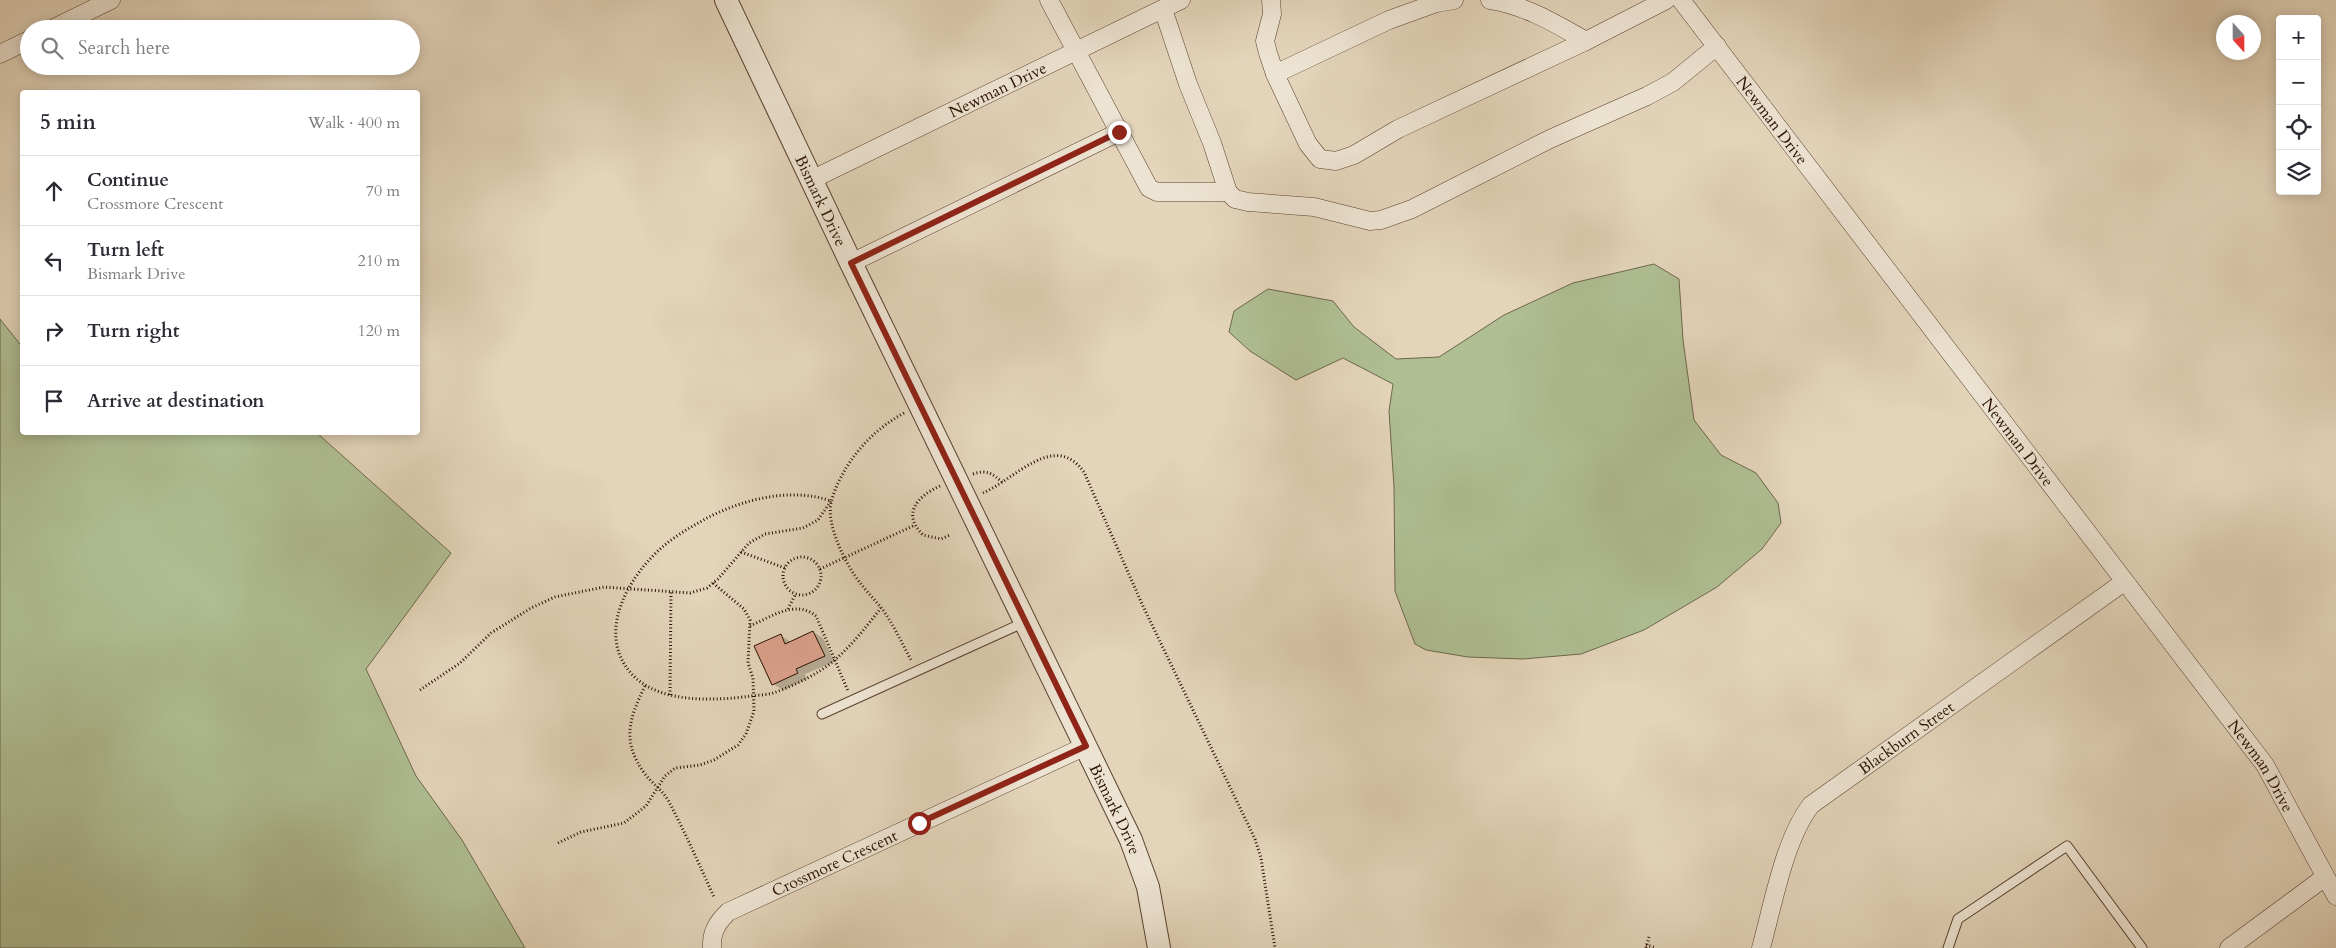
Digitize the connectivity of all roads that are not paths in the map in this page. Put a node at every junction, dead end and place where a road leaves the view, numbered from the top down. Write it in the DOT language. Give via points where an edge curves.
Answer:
graph roads {
  1 [pos="111,0"];
  2 [pos="726,0"];
  3 [pos="1049,0"];
  4 [pos="1181,0"];
  5 [pos="1271,0"];
  6 [pos="1454,0"];
  7 [pos="1490,0"];
  8 [pos="1666,0"];
  9 [pos="1681,0"];
  10 [pos="1163,9"];
  11 [pos="70,20"];
  12 [pos="1586,41"];
  13 [pos="20,44"];
  14 [pos="1716,46"];
  15 [pos="1075,52"];
  16 [pos="0,54"];
  17 [pos="1275,74"];
  18 [pos="1119,132"];
  19 [pos="813,179"];
  20 [pos="1228,192"];
  21 [pos="851,263"];
  22 [pos="2124,582"];
  23 [pos="1026,622"];
  24 [pos="822,714"];
  25 [pos="1086,746"];
  26 [pos="2326,877"];
  27 [pos="2336,896"];
  28 [pos="1155,947"];
  29 [pos="712,948"];
  30 [pos="1761,948"];
  31 [pos="1948,948"];
  32 [pos="2142,948"];
  33 [pos="2229,948"];
  1 -- 11 [label="street"];
  2 -- 19 [label="street, Bismark Drive"];
  3 -- 15 [label="street"];
  4 -- 10 [label="street, Newman Drive"];
  5 -- 17 [label="street" via="1272,14 1265,41"];
  6 -- 17 [label="street" via="1389,20"];
  7 -- 12 [label="street" via="1506,2 1544,18"];
  8 -- 12 [label="street"];
  9 -- 14 [label="street, Newman Drive"];
  10 -- 15 [label="street, Newman Drive"];
  10 -- 20 [label="street"];
  12 -- 17 [label="street" via="1398,128 1354,156 1336,161 1320,159 1308,144"];
  13 -- 16 [label="street"];
  14 -- 20 [label="street" via="1673,82 1647,96 1381,220 1370,221 1314,207 1235,200"];
  14 -- 22 [label="street, Newman Drive"];
  15 -- 18 [label="street"];
  15 -- 19 [label="street, Newman Drive"];
  18 -- 20 [label="street" via="1149,188 1156,192"];
  18 -- 21 [label="street"];
  19 -- 21 [label="street, Bismark Drive"];
  21 -- 23 [label="street, Bismark Drive"];
  22 -- 26 [label="street, Newman Drive" via="2265,765"];
  22 -- 30 [label="street, Blackburn Street" via="1811,805 1801,818 1782,870"];
  23 -- 24 [label="lane"];
  23 -- 25 [label="street, Bismark Drive"];
  25 -- 28 [label="street, Bismark Drive" via="1141,868 1153,910"];
  25 -- 29 [label="street, Crossmore Crescent" via="728,912 718,922 712,936"];
  26 -- 27 [label="street, Newman Drive"];
  26 -- 33 [label="street"];
  31 -- 32 [label="lane" via="1958,919 2067,846"];
}
